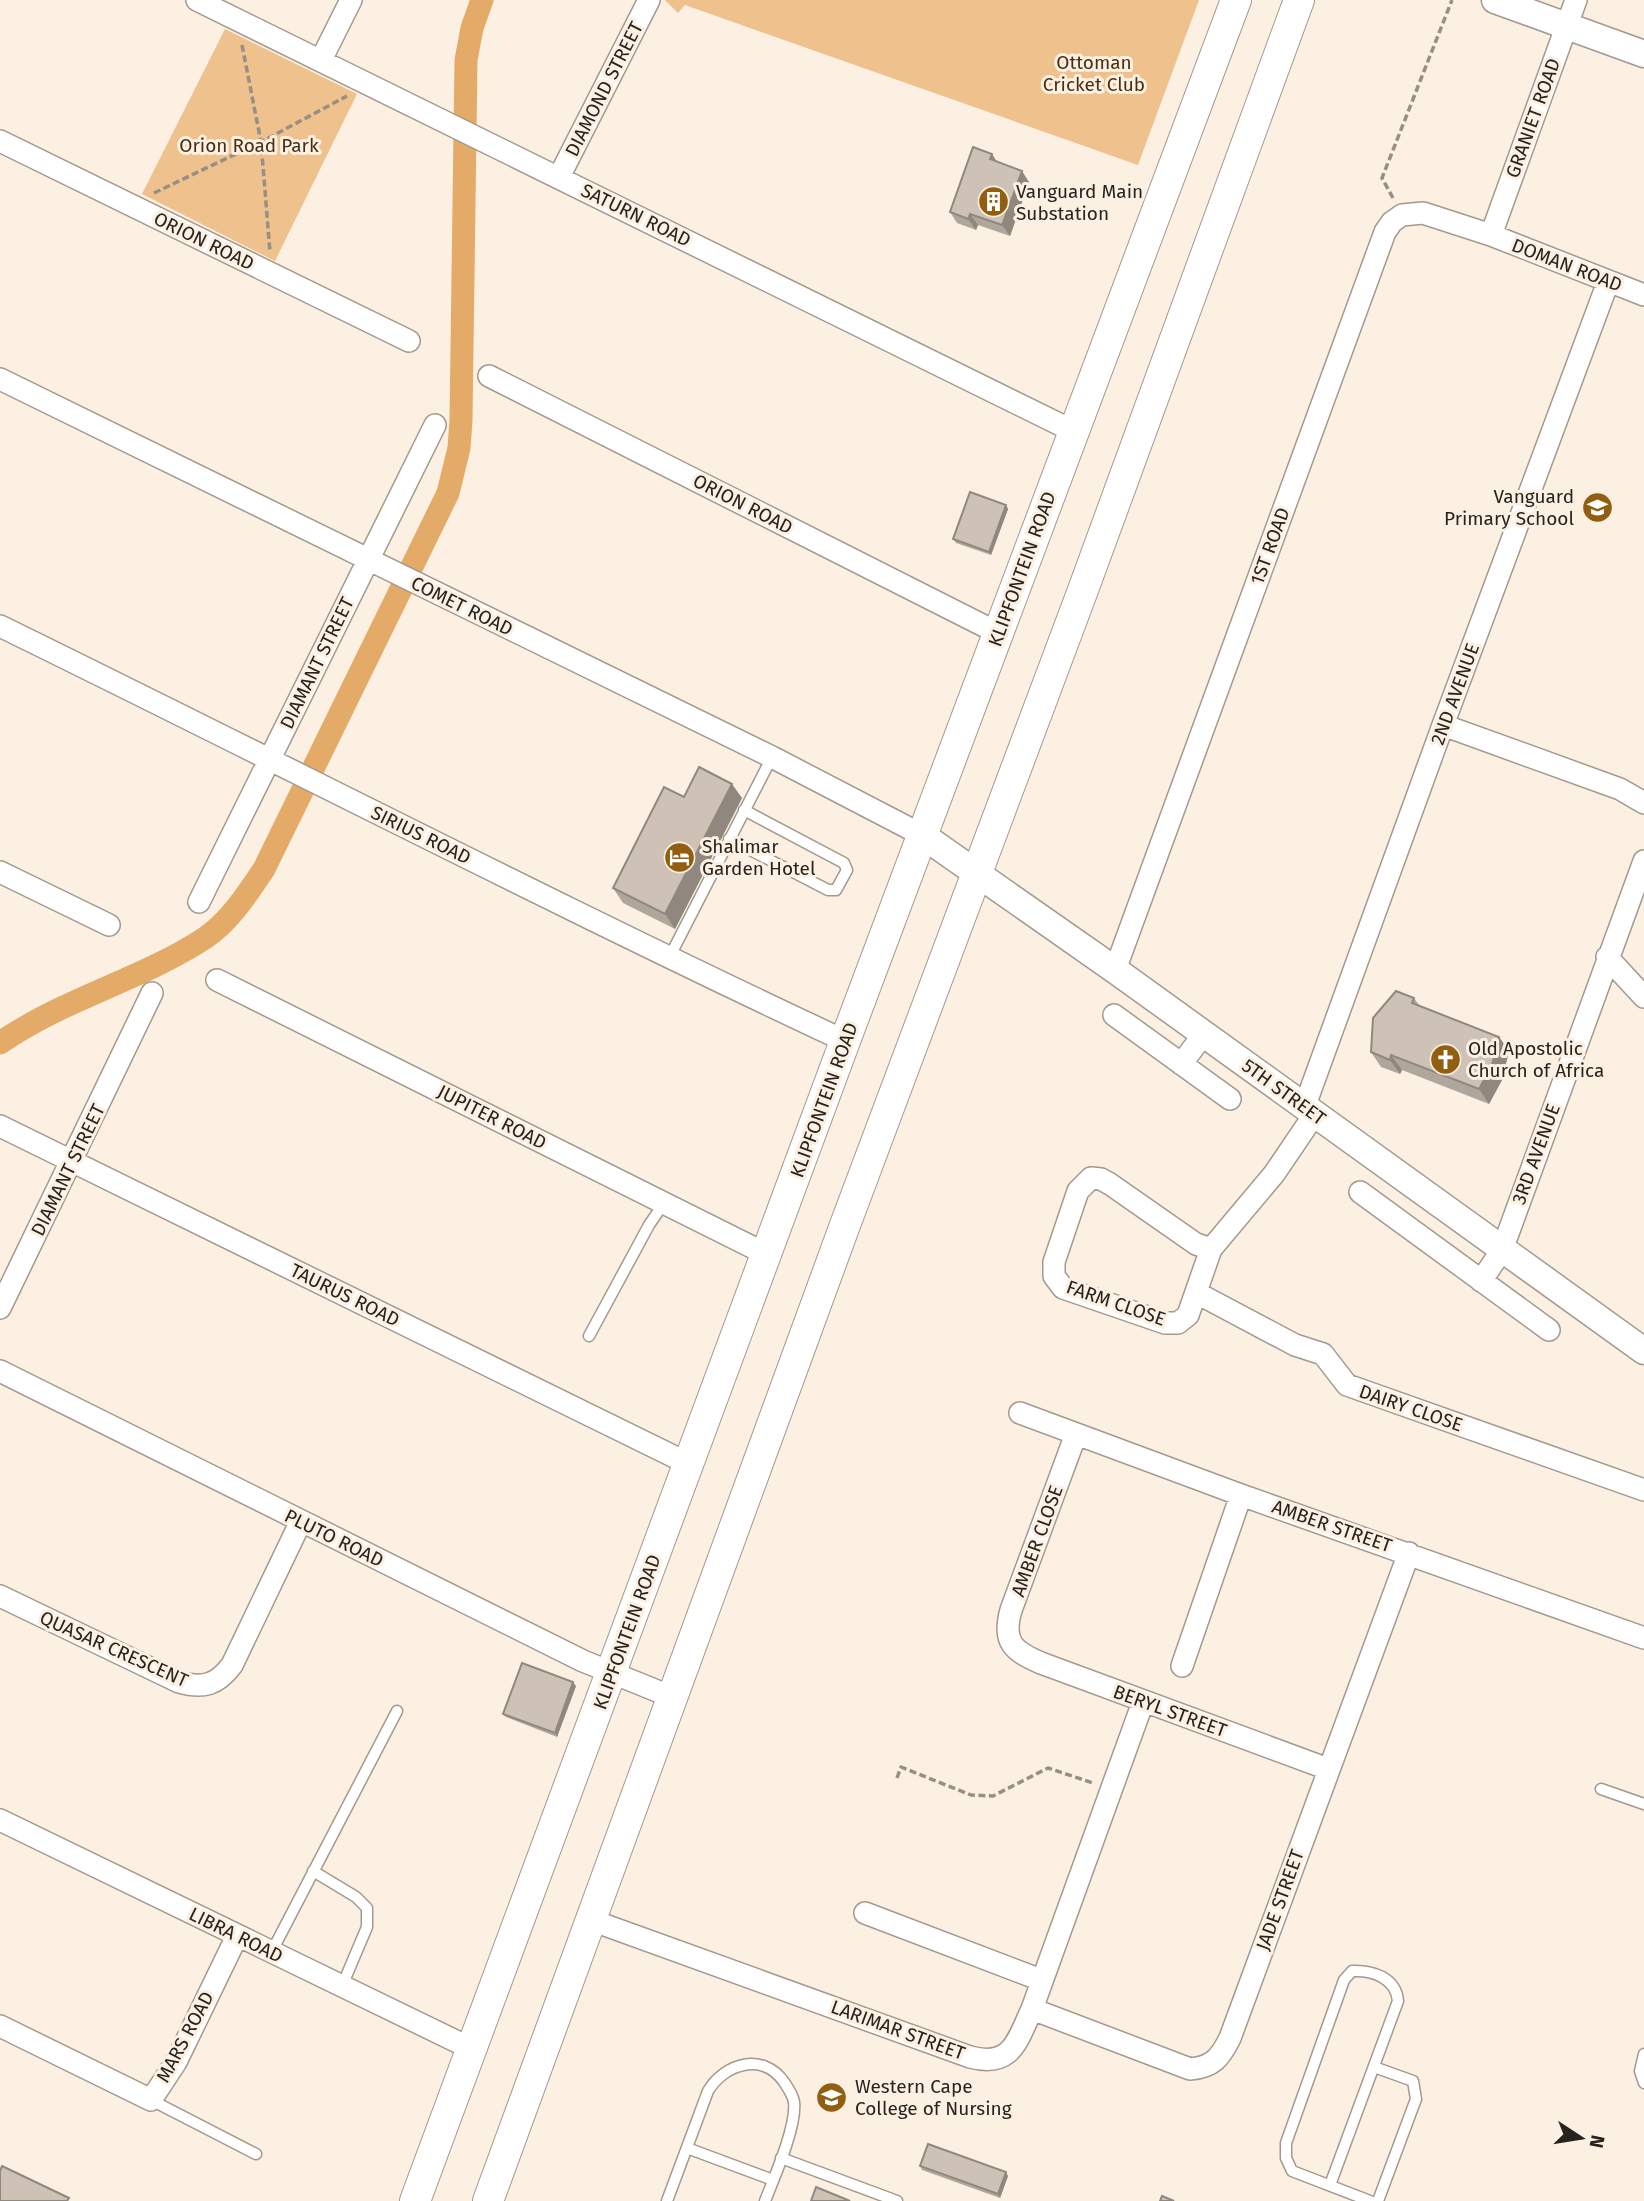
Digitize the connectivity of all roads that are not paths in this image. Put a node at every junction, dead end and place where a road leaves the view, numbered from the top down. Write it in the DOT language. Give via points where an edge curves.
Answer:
graph roads {
  1 [pos="197,0"];
  2 [pos="351,0"];
  3 [pos="649,0"];
  4 [pos="1236,0"];
  5 [pos="1299,0"];
  6 [pos="1495,0"];
  7 [pos="1576,0"];
  8 [pos="1566,26"];
  9 [pos="1644,54"];
  10 [pos="321,60"];
  11 [pos="0,141"];
  12 [pos="559,177"];
  13 [pos="1491,235"];
  14 [pos="1608,282"];
  15 [pos="1644,295"];
  16 [pos="409,341"];
  17 [pos="489,376"];
  18 [pos="0,379"];
  19 [pos="435,425"];
  20 [pos="1073,430"];
  21 [pos="369,560"];
  22 [pos="0,626"];
  23 [pos="998,633"];
  24 [pos="1443,725"];
  25 [pos="772,757"];
  26 [pos="270,758"];
  27 [pos="1644,803"];
  28 [pos="744,810"];
  29 [pos="922,835"];
  30 [pos="729,839"];
  31 [pos="1644,861"];
  32 [pos="0,872"];
  33 [pos="975,874"];
  34 [pos="199,902"];
  35 [pos="109,925"];
  36 [pos="1607,957"];
  37 [pos="669,958"];
  38 [pos="1115,970"];
  39 [pos="217,980"];
  40 [pos="152,993"];
  41 [pos="1644,997"];
  42 [pos="1114,1014"];
  43 [pos="1204,1034"];
  44 [pos="845,1041"];
  45 [pos="1181,1063"];
  46 [pos="1230,1099"];
  47 [pos="1309,1111"];
  48 [pos="0,1126"];
  49 [pos="73,1161"];
  50 [pos="1360,1192"];
  51 [pos="664,1203"];
  52 [pos="1211,1249"];
  53 [pos="1502,1250"];
  54 [pos="766,1254"];
  55 [pos="1481,1281"];
  56 [pos="1197,1293"];
  57 [pos="0,1308"];
  58 [pos="1549,1330"];
  59 [pos="589,1336"];
  60 [pos="1644,1351"];
  61 [pos="0,1371"];
  62 [pos="1020,1413"];
  63 [pos="1076,1434"];
  64 [pos="689,1464"];
  65 [pos="1644,1490"];
  66 [pos="1241,1495"];
  67 [pos="301,1521"];
  68 [pos="1409,1553"];
  69 [pos="0,1596"];
  70 [pos="1644,1638"];
  71 [pos="1014,1648"];
  72 [pos="1182,1666"];
  73 [pos="611,1674"];
  74 [pos="672,1697"];
  75 [pos="1143,1702"];
  76 [pos="397,1710"];
  77 [pos="1328,1769"];
  78 [pos="1601,1789"];
  79 [pos="1644,1804"];
  80 [pos="0,1820"];
  81 [pos="313,1871"];
  82 [pos="865,1913"];
  83 [pos="592,1920"];
  84 [pos="237,1936"];
  85 [pos="271,1952"];
  86 [pos="1041,1980"];
  87 [pos="342,1986"];
  88 [pos="1032,2009"];
  89 [pos="0,2026"];
  90 [pos="472,2049"];
  91 [pos="1643,2056"];
  92 [pos="1374,2067"];
  93 [pos="1644,2083"];
  94 [pos="151,2100"];
  95 [pos="687,2148"];
  96 [pos="256,2154"];
  97 [pos="781,2158"];
  98 [pos="773,2180"];
  99 [pos="1330,2185"];
  100 [pos="415,2201"];
  101 [pos="488,2201"];
  102 [pos="667,2201"];
  103 [pos="765,2201"];
  104 [pos="897,2201"];
  105 [pos="1370,2201"];
  106 [pos="1378,2201"];
  1 -- 10 [label="street, SATURN ROAD"];
  2 -- 10 [label="street"];
  3 -- 12 [label="street, DIAMOND STREET"];
  4 -- 20 [label="main road, KLIPFONTEIN ROAD"];
  5 -- 33 [label="main road"];
  6 -- 8 [label="street"];
  7 -- 8 [label="street, GRANIET ROAD"];
  8 -- 9 [label="street"];
  8 -- 13 [label="street, GRANIET ROAD"];
  10 -- 12 [label="street, SATURN ROAD"];
  11 -- 16 [label="street, ORION ROAD"];
  12 -- 20 [label="street, SATURN ROAD"];
  13 -- 14 [label="street, DOMAN ROAD"];
  13 -- 38 [label="street, 1ST ROAD" via="1423,213 1402,215 1385,232"];
  14 -- 15 [label="street, DOMAN ROAD"];
  14 -- 24 [label="street, 2ND AVENUE"];
  17 -- 23 [label="street, ORION ROAD"];
  18 -- 21 [label="street, COMET ROAD"];
  19 -- 21 [label="street, DIAMANT STREET"];
  20 -- 23 [label="main road, KLIPFONTEIN ROAD"];
  21 -- 25 [label="street, COMET ROAD"];
  21 -- 26 [label="street, DIAMANT STREET"];
  22 -- 26 [label="street, SIRIUS ROAD"];
  23 -- 29 [label="main road, KLIPFONTEIN ROAD"];
  24 -- 27 [label="street" via="1620,789"];
  24 -- 47 [label="street, 2ND AVENUE"];
  25 -- 28 [label="lane"];
  25 -- 29 [label="street, COMET ROAD"];
  26 -- 34 [label="street, DIAMANT STREET"];
  26 -- 37 [label="street, SIRIUS ROAD"];
  28 -- 30 [label="lane"];
  28 -- 30 [label="lane" via="844,863 839,887 828,890"];
  29 -- 33 [label="street, 5TH STREET"];
  29 -- 44 [label="main road, KLIPFONTEIN ROAD"];
  30 -- 37 [label="lane"];
  31 -- 36 [label="street, 3RD AVENUE"];
  32 -- 35 [label="street"];
  33 -- 38 [label="street, 5TH STREET"];
  33 -- 74 [label="main road"];
  36 -- 41 [label="street"];
  36 -- 53 [label="street, 3RD AVENUE"];
  37 -- 44 [label="street, SIRIUS ROAD"];
  38 -- 43 [label="street, 5TH STREET"];
  39 -- 51 [label="street, JUPITER ROAD"];
  40 -- 49 [label="street, DIAMANT STREET"];
  42 -- 45 [label="street"];
  43 -- 45 [label="street"];
  43 -- 47 [label="street, 5TH STREET"];
  44 -- 54 [label="main road, KLIPFONTEIN ROAD"];
  45 -- 46 [label="street"];
  47 -- 52 [label="street, FARM CLOSE" via="1273,1174"];
  47 -- 53 [label="street, 5TH STREET"];
  48 -- 49 [label="street, TAURUS ROAD"];
  49 -- 57 [label="street, DIAMANT STREET"];
  49 -- 64 [label="street, TAURUS ROAD"];
  50 -- 55 [label="street"];
  51 -- 54 [label="street, JUPITER ROAD"];
  51 -- 59 [label="lane"];
  52 -- 56 [label="street, FARM CLOSE"];
  52 -- 56 [label="street, FARM CLOSE" via="1196,1244 1110,1184 1091,1178 1078,1191 1054,1262 1054,1276 1063,1288 1165,1323 1178,1323 1188,1315"];
  53 -- 55 [label="street, 3RD AVENUE"];
  53 -- 60 [label="street, 5TH STREET"];
  54 -- 64 [label="main road, KLIPFONTEIN ROAD"];
  55 -- 58 [label="street"];
  56 -- 65 [label="street, DAIRY CLOSE" via="1294,1345 1323,1354 1347,1385"];
  61 -- 67 [label="street, PLUTO ROAD"];
  62 -- 63 [label="street, AMBER STREET"];
  63 -- 66 [label="street, AMBER STREET"];
  63 -- 71 [label="street, AMBER CLOSE" via="1011,1611 1008,1638"];
  64 -- 73 [label="main road, KLIPFONTEIN ROAD"];
  66 -- 68 [label="street, AMBER STREET"];
  66 -- 72 [label="street"];
  67 -- 69 [label="street, QUASAR CRESCENT" via="232,1665 207,1686 179,1682"];
  67 -- 73 [label="street, PLUTO ROAD"];
  68 -- 70 [label="street, AMBER STREET"];
  68 -- 77 [label="street, JADE STREET"];
  71 -- 75 [label="street, BERYL STREET"];
  73 -- 74 [label="street, PLUTO ROAD"];
  73 -- 90 [label="main road, KLIPFONTEIN ROAD"];
  74 -- 83 [label="main road"];
  75 -- 77 [label="street, BERYL STREET"];
  75 -- 86 [label="street, LARIMAR STREET"];
  76 -- 81 [label="lane"];
  77 -- 88 [label="street, JADE STREET" via="1230,2038 1215,2062 1205,2068 1190,2068"];
  78 -- 79 [label="lane"];
  80 -- 84 [label="street, LIBRA ROAD"];
  81 -- 85 [label="lane"];
  81 -- 87 [label="lane" via="367,1908 367,1927"];
  82 -- 86 [label="street"];
  83 -- 88 [label="street, LARIMAR STREET" via="982,2060 1008,2054"];
  83 -- 101 [label="main road"];
  84 -- 85 [label="street, LIBRA ROAD"];
  84 -- 94 [label="street, MARS ROAD" via="176,2062"];
  85 -- 87 [label="street, LIBRA ROAD"];
  86 -- 88 [label="street, LARIMAR STREET"];
  87 -- 90 [label="street, LIBRA ROAD"];
  89 -- 94 [label="street, MARS ROAD"];
  90 -- 100 [label="main road, KLIPFONTEIN ROAD"];
  91 -- 93 [label="lane" via="1640,2071"];
  92 -- 99 [label="lane"];
  92 -- 99 [label="lane" via="1398,2001 1397,1990 1388,1980 1363,1970 1352,1971 1336,1998 1286,2143 1292,2171"];
  92 -- 106 [label="lane" via="1413,2081 1416,2099"];
  94 -- 96 [label="lane"];
  95 -- 97 [label="lane" via="714,2081 741,2065 759,2066 777,2073 792,2094 793,2115"];
  95 -- 98 [label="lane"];
  95 -- 102 [label="lane"];
  97 -- 98 [label="lane"];
  97 -- 104 [label="lane"];
  98 -- 103 [label="lane"];
  99 -- 105 [label="lane"];
}
